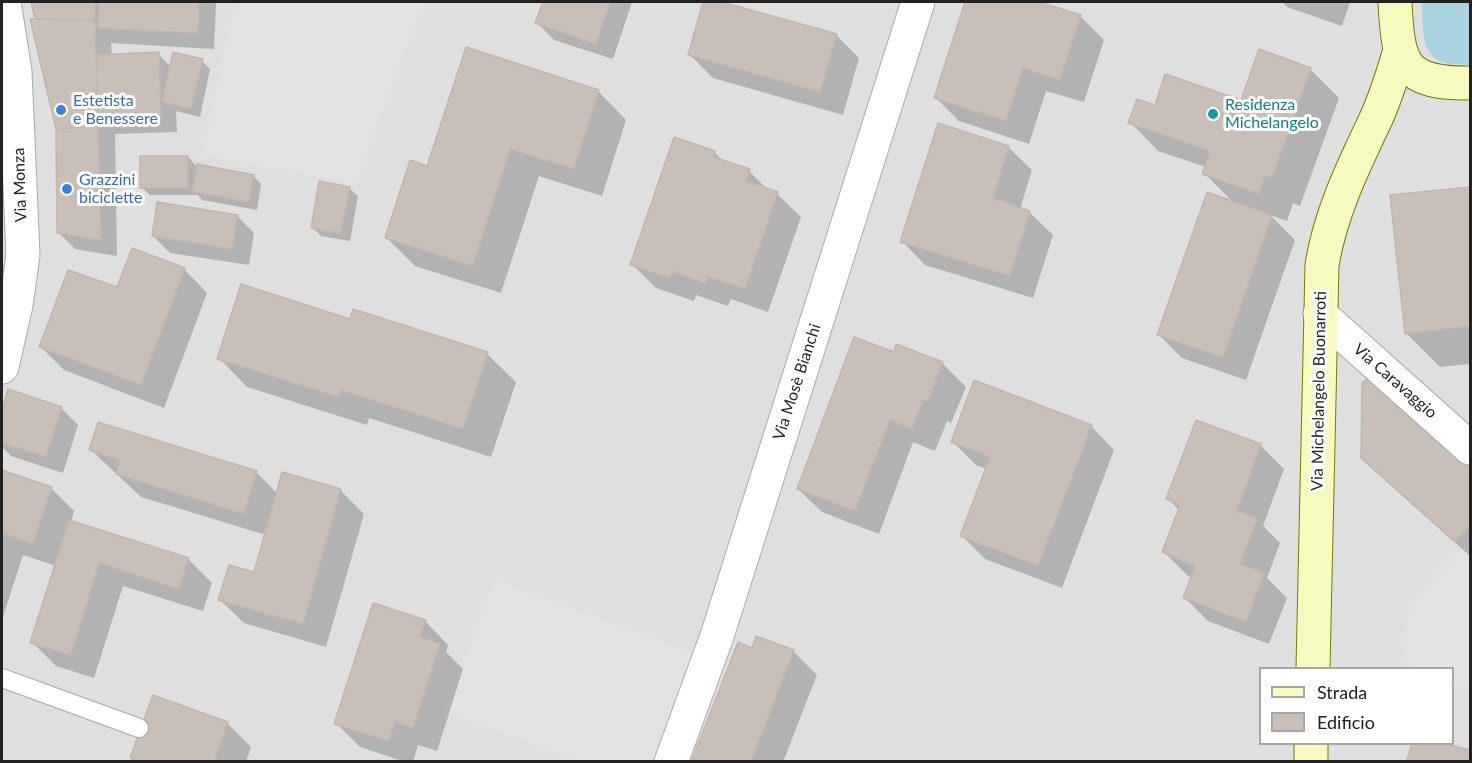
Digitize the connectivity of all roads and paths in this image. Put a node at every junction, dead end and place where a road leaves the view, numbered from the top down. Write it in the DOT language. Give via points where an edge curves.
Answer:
graph roads {
  1 [pos="4,2"];
  2 [pos="918,2"];
  3 [pos="1395,2"];
  4 [pos="1400,50"];
  5 [pos="1430,80"];
  6 [pos="1470,82"];
  7 [pos="1374,124"];
  8 [pos="1320,314"];
  9 [pos="3,356"];
  10 [pos="1470,448"];
  11 [pos="1313,667"];
  12 [pos="2,678"];
  13 [pos="139,728"];
  14 [pos="1311,745"];
  15 [pos="671,762"];
  16 [pos="1311,762"];
  1 -- 9 [label="street, Via Monza" via="15,71 22,255 16,305"];
  2 -- 15 [label="street, Via Mosè Bianchi" via="717,636"];
  3 -- 4 [label="street"];
  4 -- 5 [label="street" via="1405,64"];
  4 -- 7 [label="street, Via Michelangelo Buonarroti"];
  5 -- 6 [label="street"];
  5 -- 7 [label="street, Via Michelangelo Buonarroti" via="1393,105"];
  7 -- 8 [label="street, Via Michelangelo Buonarroti" via="1353,166 1324,248"];
  8 -- 10 [label="street, Via Caravaggio"];
  8 -- 11 [label="street, Via Michelangelo Buonarroti"];
  12 -- 13 [label="lane"];
  14 -- 16 [label="street"];
}
